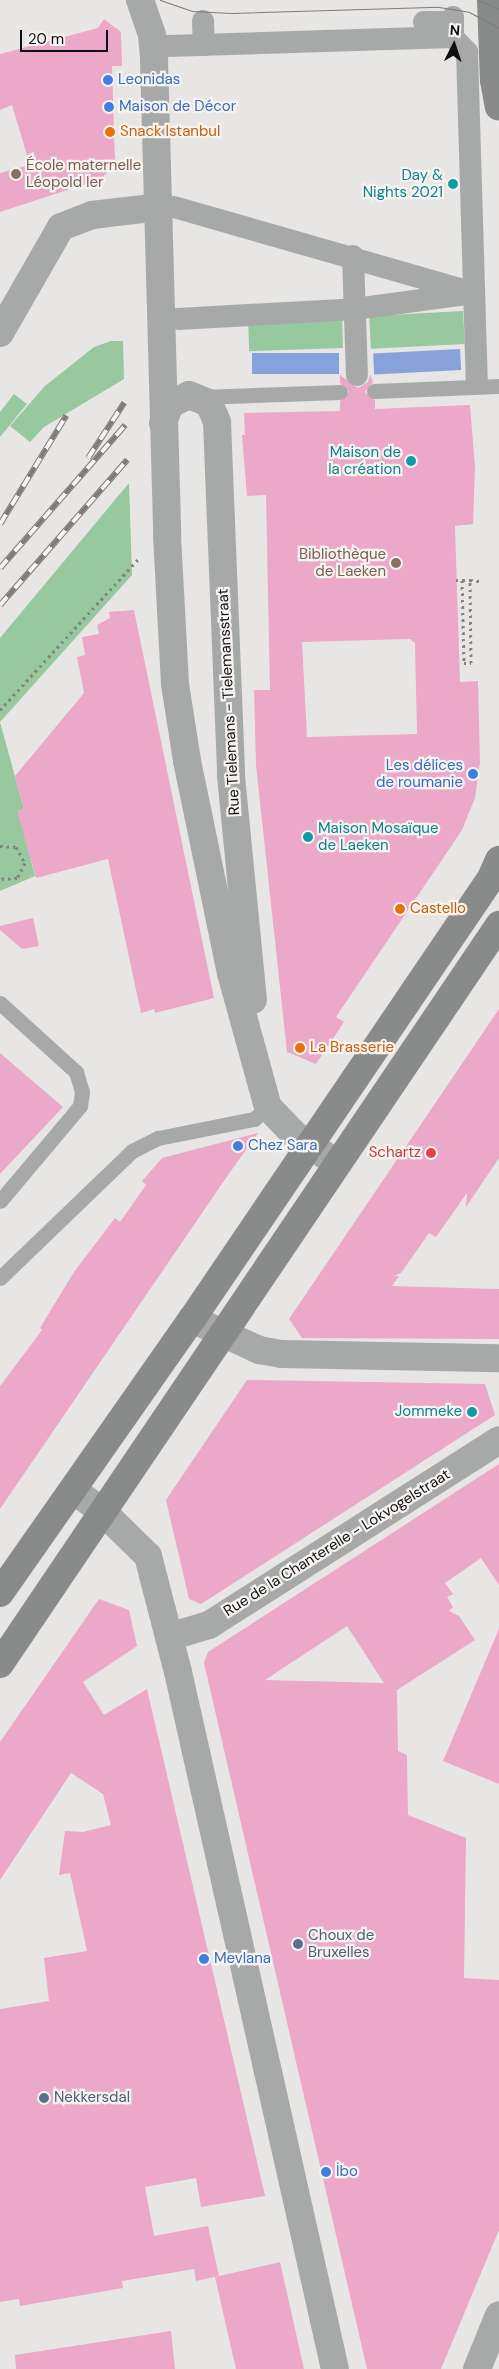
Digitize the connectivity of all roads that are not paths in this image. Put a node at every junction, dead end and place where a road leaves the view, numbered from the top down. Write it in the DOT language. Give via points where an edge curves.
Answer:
graph roads {
  1 [pos="140,0"];
  2 [pos="491,0"];
  3 [pos="424,22"];
  4 [pos="453,25"];
  5 [pos="241,29"];
  6 [pos="204,32"];
  7 [pos="167,46"];
  8 [pos="499,107"];
  9 [pos="166,207"];
  10 [pos="353,256"];
  11 [pos="480,292"];
  12 [pos="355,309"];
  13 [pos="178,319"];
  14 [pos="0,333"];
  15 [pos="357,375"];
  16 [pos="477,382"];
  17 [pos="499,386"];
  18 [pos="374,391"];
  19 [pos="340,392"];
  20 [pos="200,398"];
  21 [pos="163,423"];
  22 [pos="499,860"];
  23 [pos="499,925"];
  24 [pos="0,1003"];
  25 [pos="259,1066"];
  26 [pos="268,1107"];
  27 [pos="307,1144"];
  28 [pos="335,1162"];
  29 [pos="0,1201"];
  30 [pos="0,1278"];
  31 [pos="192,1319"];
  32 [pos="223,1334"];
  33 [pos="499,1358"];
  34 [pos="499,1440"];
  35 [pos="72,1490"];
  36 [pos="102,1511"];
  37 [pos="0,1592"];
  38 [pos="169,1636"];
  39 [pos="0,1664"];
  40 [pos="499,2315"];
  41 [pos="335,2369"];
  42 [pos="477,2369"];
  1 -- 9 [label="street, Rue Tielemans - Tielemansstraat" via="152,35 162,103"];
  2 -- 8 [label="main road" via="494,80"];
  3 -- 4 [label="street"];
  4 -- 6 [label="street"];
  4 -- 11 [label="street" via="467,52 476,160"];
  5 -- 6 [label="street"];
  6 -- 7 [label="street"];
  9 -- 10 [label="street"];
  9 -- 14 [label="street" via="92,215 61,227"];
  9 -- 21 [label="street, Rue Tielemans - Tielemansstraat"];
  10 -- 11 [label="street"];
  10 -- 12 [label="street"];
  11 -- 12 [label="street"];
  11 -- 16 [label="street"];
  12 -- 13 [label="street"];
  12 -- 15 [label="street"];
  17 -- 18 [label="lane"];
  19 -- 20 [label="lane"];
  20 -- 21 [label="street" via="189,395 170,404"];
  20 -- 25 [label="street, Rue Tielemans - Tielemansstraat" via="209,403 217,422 231,776"];
  21 -- 25 [label="street, Rue Tielemans - Tielemansstraat" via="175,684 231,973"];
  22 -- 27 [label="main road" via="491,878"];
  23 -- 28 [label="main road"];
  24 -- 29 [label="lane" via="76,1072 82,1092 80,1106"];
  25 -- 26 [label="street, Rue Tielemans - Tielemansstraat"];
  26 -- 27 [label="street, Rue Tielemans - Tielemansstraat" via="280,1122"];
  26 -- 30 [label="lane" via="254,1119 158,1138 132,1151"];
  27 -- 28 [label="street, Rue Tielemans - Tielemansstraat"];
  27 -- 31 [label="main road"];
  28 -- 32 [label="main road"];
  31 -- 32 [label="street"];
  31 -- 35 [label="main road"];
  32 -- 33 [label="street" via="259,1350 282,1354"];
  32 -- 36 [label="main road"];
  34 -- 38 [label="street, Rue de la Chanterelle - Lokvogelstraat" via="209,1625"];
  35 -- 36 [label="street"];
  35 -- 37 [label="main road"];
  36 -- 38 [label="street" via="148,1556"];
  36 -- 39 [label="main road"];
  38 -- 41 [label="street"];
  40 -- 42 [label="street"];
}
